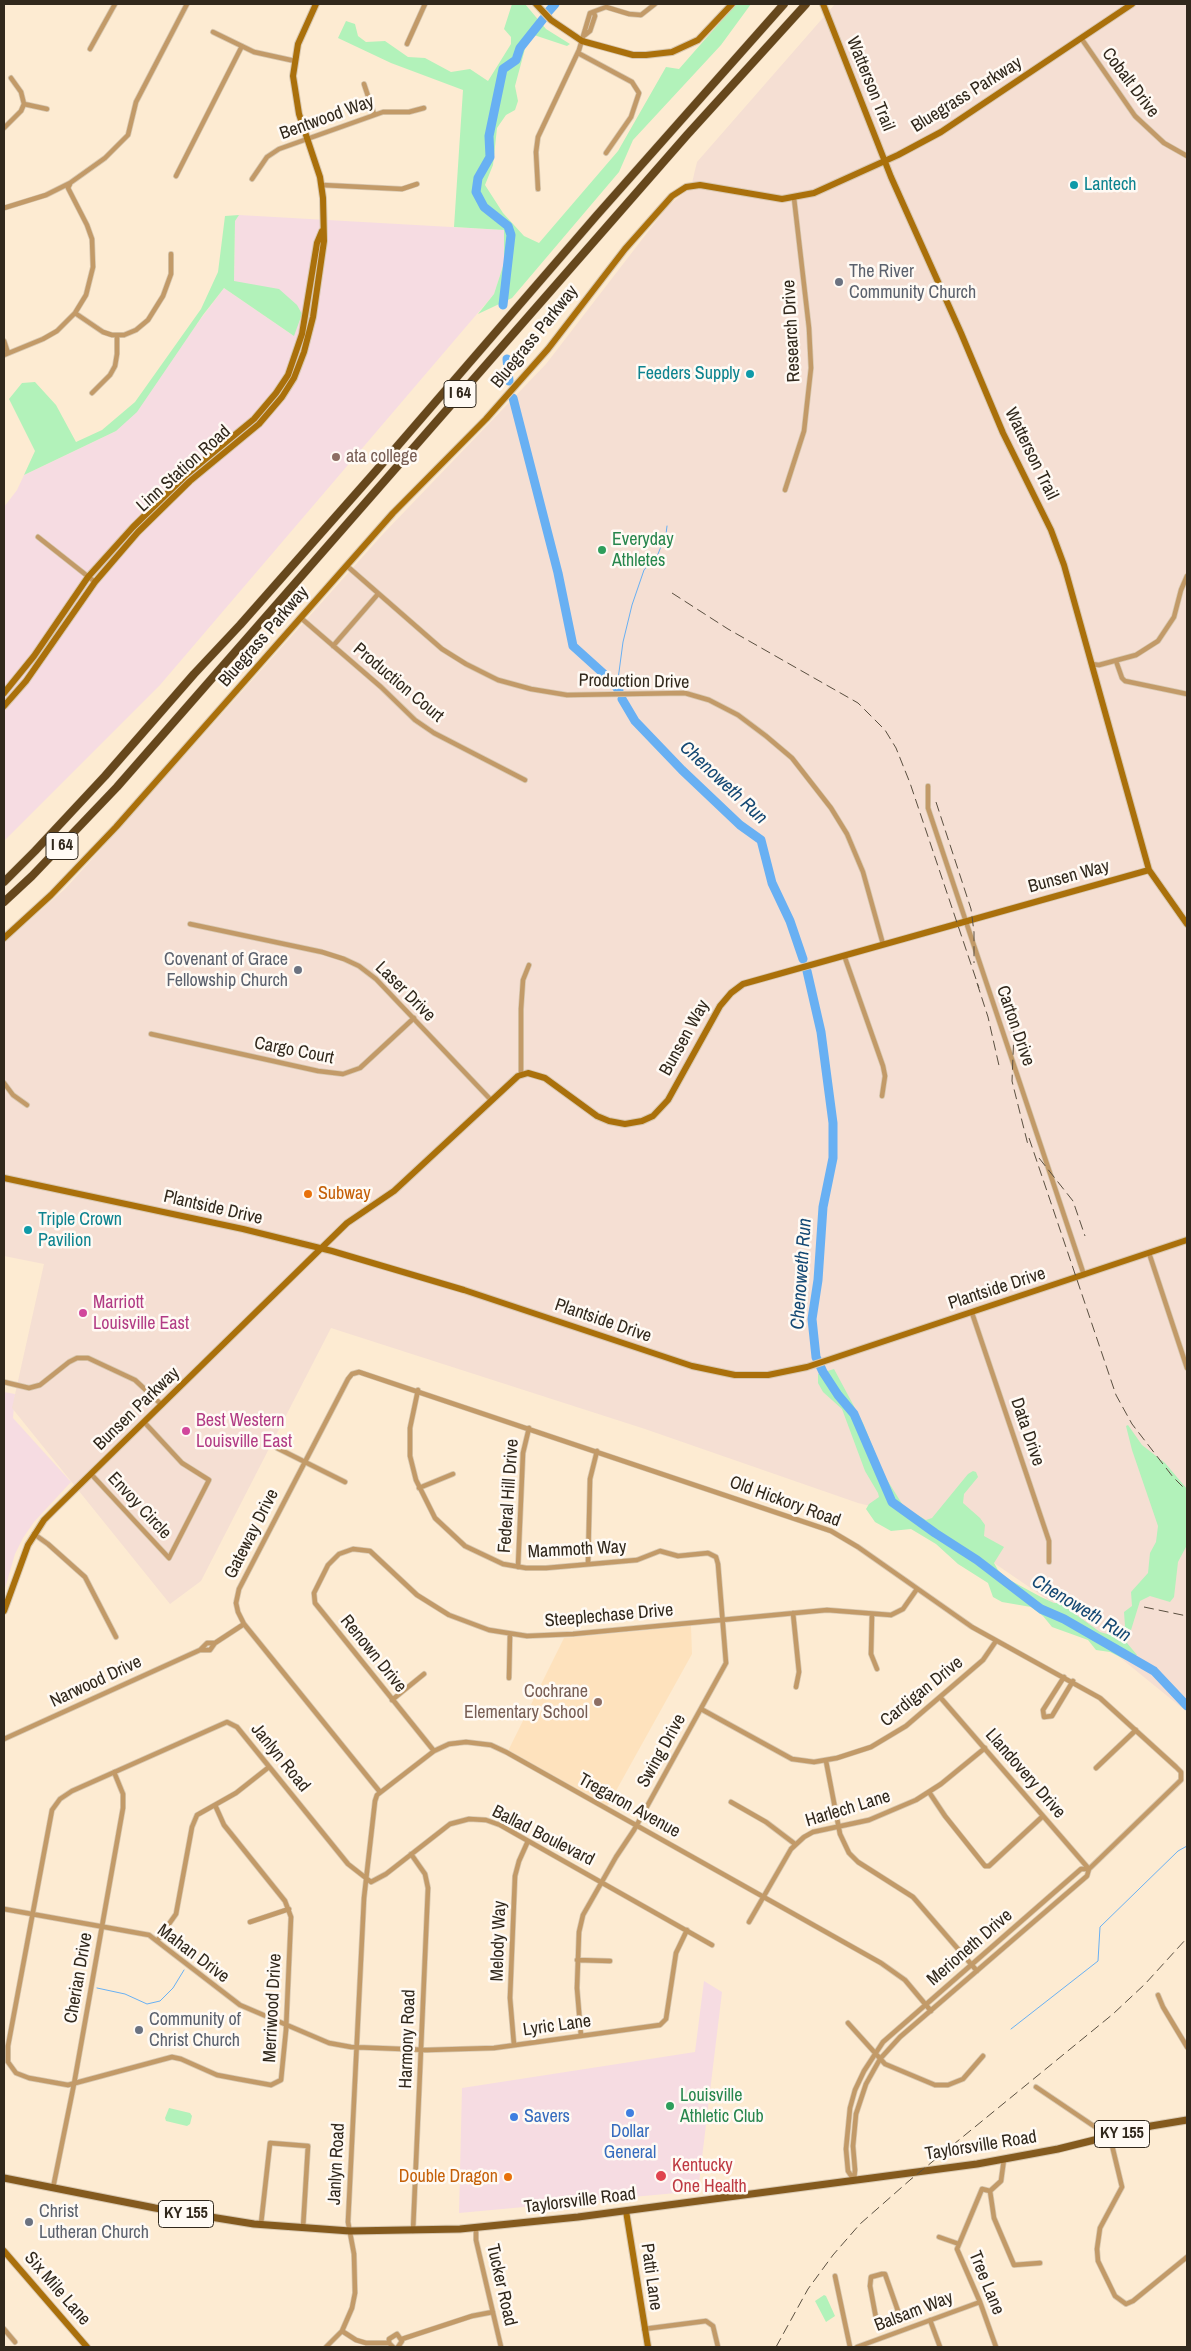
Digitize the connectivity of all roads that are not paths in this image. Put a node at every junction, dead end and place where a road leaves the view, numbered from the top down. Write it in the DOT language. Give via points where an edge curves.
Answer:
graph roads {
  1 [pos="115,4"];
  2 [pos="187,4"];
  3 [pos="315,4"];
  4 [pos="426,4"];
  5 [pos="536,4"];
  6 [pos="655,4"];
  7 [pos="732,4"];
  8 [pos="784,4"];
  9 [pos="806,4"];
  10 [pos="823,4"];
  11 [pos="1132,4"];
  12 [pos="213,32"];
  13 [pos="584,38"];
  14 [pos="1081,38"];
  15 [pos="407,44"];
  16 [pos="242,46"];
  17 [pos="90,50"];
  18 [pos="578,53"];
  19 [pos="295,61"];
  20 [pos="11,78"];
  21 [pos="364,84"];
  22 [pos="24,104"];
  23 [pos="424,108"];
  24 [pos="46,109"];
  25 [pos="374,114"];
  26 [pos="4,128"];
  27 [pos="308,139"];
  28 [pos="606,154"];
  29 [pos="1187,156"];
  30 [pos="884,161"];
  31 [pos="176,176"];
  32 [pos="252,179"];
  33 [pos="70,183"];
  34 [pos="417,184"];
  35 [pos="322,185"];
  36 [pos="538,189"];
  37 [pos="794,198"];
  38 [pos="4,208"];
  39 [pos="322,230"];
  40 [pos="171,254"];
  41 [pos="75,312"];
  42 [pos="117,336"];
  43 [pos="4,341"];
  44 [pos="6,354"];
  45 [pos="92,393"];
  46 [pos="785,490"];
  47 [pos="38,537"];
  48 [pos="347,566"];
  49 [pos="1187,576"];
  50 [pos="88,577"];
  51 [pos="95,582"];
  52 [pos="378,594"];
  53 [pos="300,618"];
  54 [pos="333,646"];
  55 [pos="1116,661"];
  56 [pos="1091,664"];
  57 [pos="4,693"];
  58 [pos="1187,694"];
  59 [pos="4,706"];
  60 [pos="526,780"];
  61 [pos="928,786"];
  62 [pos="1148,870"];
  63 [pos="4,882"];
  64 [pos="4,902"];
  65 [pos="966,921"];
  66 [pos="190,924"];
  67 [pos="1187,924"];
  68 [pos="4,938"];
  69 [pos="883,944"];
  70 [pos="844,955"];
  71 [pos="529,965"];
  72 [pos="414,1018"];
  73 [pos="151,1034"];
  74 [pos="521,1075"];
  75 [pos="4,1083"];
  76 [pos="882,1096"];
  77 [pos="490,1099"];
  78 [pos="27,1105"];
  79 [pos="4,1178"];
  80 [pos="1187,1240"];
  81 [pos="322,1249"];
  82 [pos="1149,1253"];
  83 [pos="1084,1275"];
  84 [pos="972,1313"];
  85 [pos="1187,1368"];
  86 [pos="352,1374"];
  87 [pos="4,1382"];
  88 [pos="418,1390"];
  89 [pos="162,1406"];
  90 [pos="145,1423"];
  91 [pos="528,1428"];
  92 [pos="277,1448"];
  93 [pos="597,1451"];
  94 [pos="305,1462"];
  95 [pos="91,1474"];
  96 [pos="453,1474"];
  97 [pos="344,1482"];
  98 [pos="419,1488"];
  99 [pos="34,1534"];
  100 [pos="716,1557"];
  101 [pos="1049,1562"];
  102 [pos="588,1564"];
  103 [pos="518,1567"];
  104 [pos="326,1569"];
  105 [pos="917,1589"];
  106 [pos="4,1611"];
  107 [pos="793,1613"];
  108 [pos="872,1614"];
  109 [pos="724,1619"];
  110 [pos="244,1624"];
  111 [pos="510,1634"];
  112 [pos="116,1638"];
  113 [pos="996,1640"];
  114 [pos="215,1643"];
  115 [pos="200,1650"];
  116 [pos="877,1669"];
  117 [pos="424,1674"];
  118 [pos="1064,1676"];
  119 [pos="509,1678"];
  120 [pos="1073,1681"];
  121 [pos="796,1687"];
  122 [pos="940,1697"];
  123 [pos="392,1700"];
  124 [pos="701,1709"];
  125 [pos="1136,1730"];
  126 [pos="4,1739"];
  127 [pos="985,1748"];
  128 [pos="434,1751"];
  129 [pos="826,1761"];
  130 [pos="270,1767"];
  131 [pos="1096,1768"];
  132 [pos="114,1772"];
  133 [pos="1181,1775"];
  134 [pos="380,1792"];
  135 [pos="929,1792"];
  136 [pos="731,1802"];
  137 [pos="215,1805"];
  138 [pos="1043,1816"];
  139 [pos="636,1825"];
  140 [pos="839,1827"];
  141 [pos="528,1841"];
  142 [pos="795,1844"];
  143 [pos="411,1854"];
  144 [pos="1089,1869"];
  145 [pos="366,1879"];
  146 [pos="601,1882"];
  147 [pos="764,1897"];
  148 [pos="4,1908"];
  149 [pos="289,1909"];
  150 [pos="32,1914"];
  151 [pos="250,1922"];
  152 [pos="748,1922"];
  153 [pos="102,1926"];
  154 [pos="687,1930"];
  155 [pos="157,1941"];
  156 [pos="712,1945"];
  157 [pos="577,1960"];
  158 [pos="610,1961"];
  159 [pos="972,1964"];
  160 [pos="977,1971"];
  161 [pos="1158,1995"];
  162 [pos="925,2004"];
  163 [pos="931,2011"];
  164 [pos="848,2022"];
  165 [pos="286,2025"];
  166 [pos="581,2036"];
  167 [pos="514,2045"];
  168 [pos="357,2047"];
  169 [pos="1187,2047"];
  170 [pos="421,2050"];
  171 [pos="874,2053"];
  172 [pos="983,2056"];
  173 [pos="880,2059"];
  174 [pos="74,2084"];
  175 [pos="1036,2087"];
  176 [pos="1187,2120"];
  177 [pos="1110,2137"];
  178 [pos="1004,2159"];
  179 [pos="4,2178"];
  180 [pos="854,2180"];
  181 [pos="53,2188"];
  182 [pos="990,2191"];
  183 [pos="626,2211"];
  184 [pos="261,2224"];
  185 [pos="303,2228"];
  186 [pos="476,2228"];
  187 [pos="350,2231"];
  188 [pos="413,2231"];
  189 [pos="939,2237"];
  190 [pos="959,2244"];
  191 [pos="5,2255"];
  192 [pos="1187,2257"];
  193 [pos="1040,2262"];
  194 [pos="835,2276"];
  195 [pos="980,2302"];
  196 [pos="493,2312"];
  197 [pos="930,2320"];
  198 [pos="891,2323"];
  199 [pos="4,2329"];
  200 [pos="644,2329"];
  201 [pos="342,2330"];
  202 [pos="895,2334"];
  203 [pos="402,2338"];
  204 [pos="15,2342"];
  205 [pos="392,2346"];
  206 [pos="87,2347"];
  207 [pos="326,2347"];
  208 [pos="398,2347"];
  209 [pos="501,2347"];
  210 [pos="648,2347"];
  211 [pos="718,2347"];
  212 [pos="850,2347"];
  213 [pos="857,2347"];
  214 [pos="940,2347"];
  215 [pos="996,2347"];
  1 -- 17 [label="street"];
  2 -- 33 [label="street" via="136,102 128,135 105,158"];
  3 -- 19 [label="street, Linn Station Road" via="298,44"];
  4 -- 15 [label="street"];
  5 -- 13 [label="street" via="551,20"];
  6 -- 13 [label="street" via="641,14 629,14 606,6 599,8"];
  7 -- 13 [label="street" via="698,40 665,54 632,55"];
  8 -- 63 [label="highway, I 64" via="246,618 92,790"];
  9 -- 64 [label="highway, I 64" via="687,135 110,794"];
  10 -- 30 [label="street, Watterson Trail"];
  11 -- 14 [label="street, Bluegrass Parkway"];
  12 -- 16 [label="street"];
  13 -- 18 [label="street"];
  14 -- 29 [label="street, Cobalt Drive" via="1135,116 1164,143"];
  14 -- 30 [label="street, Bluegrass Parkway" via="953,124"];
  16 -- 19 [label="street" via="264,55"];
  16 -- 31 [label="street"];
  18 -- 28 [label="street" via="632,82 639,93 631,117"];
  18 -- 36 [label="street" via="538,137"];
  19 -- 27 [label="street, Linn Station Road" via="295,100"];
  20 -- 22 [label="street" via="21,92"];
  21 -- 25 [label="street"];
  22 -- 24 [label="street"];
  22 -- 26 [label="street"];
  23 -- 25 [label="street, Bentwood Way"];
  25 -- 27 [label="street, Bentwood Way"];
  27 -- 32 [label="street, Bentwood Way" via="272,153"];
  27 -- 35 [label="street, Linn Station Road"];
  30 -- 37 [label="street, Bluegrass Parkway" via="814,193"];
  30 -- 56 [label="street, Watterson Trail" via="1000,427 1051,530"];
  33 -- 38 [label="street"];
  33 -- 41 [label="street" via="68,188 87,225 94,253 91,280"];
  34 -- 35 [label="street" via="402,189"];
  35 -- 39 [label="street, Linn Station Road"];
  37 -- 46 [label="street, Research Drive" via="811,368 804,431"];
  37 -- 48 [label="street, Bluegrass Parkway" via="772,198 700,185 686,187 672,196 625,249 522,380 393,513"];
  39 -- 50 [label="street, Linn Station Road" via="302,334 288,375 276,393 254,419 165,494"];
  39 -- 51 [label="street, Linn Station Road" via="324,242 309,335 294,378 282,397 259,424 170,499"];
  40 -- 42 [label="street" via="172,270 168,284 148,320 136,330"];
  41 -- 42 [label="street" via="103,332"];
  41 -- 44 [label="street" via="50,335"];
  42 -- 45 [label="street" via="117,354 112,371"];
  43 -- 44 [label="street"];
  47 -- 50 [label="street"];
  48 -- 52 [label="street, Production Drive"];
  48 -- 53 [label="street, Bluegrass Parkway"];
  49 -- 55 [label="street" via="1174,617 1165,633 1144,651"];
  50 -- 51 [label="street"];
  50 -- 57 [label="street, Linn Station Road" via="34,656"];
  51 -- 59 [label="street, Linn Station Road" via="26,681"];
  52 -- 54 [label="street, Production Court"];
  52 -- 69 [label="street, Production Drive" via="442,649 498,680 531,690 567,695 685,694 709,700 738,715 792,758 836,816 863,872"];
  53 -- 54 [label="street, Production Court"];
  53 -- 68 [label="street, Bluegrass Parkway" via="116,828"];
  54 -- 60 [label="street, Production Court" via="415,720"];
  55 -- 56 [label="street"];
  55 -- 58 [label="street" via="1125,681"];
  56 -- 62 [label="street, Watterson Trail"];
  61 -- 65 [label="street, Carton Drive" via="928,808"];
  62 -- 65 [label="street, Bunsen Way"];
  62 -- 67 [label="street, Watterson Trail"];
  65 -- 69 [label="street, Bunsen Way"];
  65 -- 83 [label="street, Carton Drive"];
  66 -- 72 [label="street, Laser Drive" via="344,959 376,979"];
  69 -- 70 [label="street, Bunsen Way"];
  70 -- 74 [label="street, Bunsen Way" via="757,978 731,993 720,1006 668,1100 653,1116 642,1122 608,1121 545,1078 537,1074"];
  70 -- 76 [label="street" via="883,1066"];
  71 -- 74 [label="street" via="522,990"];
  72 -- 73 [label="street, Cargo Court" via="360,1068 343,1074"];
  72 -- 77 [label="street, Laser Drive"];
  74 -- 77 [label="street"];
  75 -- 78 [label="street"];
  77 -- 81 [label="street" via="394,1191 347,1223"];
  79 -- 81 [label="street, Plantside Drive"];
  80 -- 82 [label="street, Plantside Drive"];
  81 -- 84 [label="street, Plantside Drive" via="464,1290 683,1364 736,1375 768,1375 807,1367"];
  81 -- 89 [label="street, Bunsen Parkway"];
  82 -- 83 [label="street, Plantside Drive"];
  82 -- 85 [label="street"];
  83 -- 84 [label="street, Plantside Drive"];
  84 -- 101 [label="street, Data Drive" via="1047,1533"];
  86 -- 88 [label="street, Old Hickory Road" via="362,1372"];
  86 -- 94 [label="street, Gateway Drive"];
  87 -- 89 [label="street" via="28,1388 40,1386 69,1362 88,1358 135,1380"];
  88 -- 91 [label="street, Old Hickory Road"];
  88 -- 98 [label="street, Mammoth Way" via="409,1446"];
  89 -- 90 [label="street, Bunsen Parkway"];
  90 -- 95 [label="street, Bunsen Parkway"];
  90 -- 95 [label="street, Envoy Circle" via="182,1463 210,1480 169,1558"];
  91 -- 93 [label="street, Old Hickory Road"];
  91 -- 103 [label="street, Federal Hill Drive" via="523,1453"];
  92 -- 94 [label="street"];
  93 -- 102 [label="street" via="590,1479"];
  93 -- 105 [label="street, Old Hickory Road" via="831,1531"];
  94 -- 97 [label="street"];
  94 -- 110 [label="street, Gateway Drive" via="237,1595 237,1608"];
  95 -- 99 [label="street, Bunsen Parkway"];
  96 -- 98 [label="street"];
  98 -- 103 [label="street, Mammoth Way" via="435,1518 456,1539 476,1552"];
  99 -- 106 [label="street, Bunsen Parkway" via="20,1562"];
  99 -- 112 [label="street" via="85,1578"];
  100 -- 102 [label="street, Mammoth Way" via="708,1553 678,1556 660,1552 643,1559"];
  100 -- 109 [label="street, Swing Drive"];
  102 -- 103 [label="street, Mammoth Way"];
  104 -- 111 [label="street, Steeplechase Drive" via="332,1559 344,1551 370,1551 432,1605 466,1623"];
  104 -- 123 [label="street, Renown Drive" via="314,1594 315,1603"];
  105 -- 108 [label="street, Steeplechase Drive" via="898,1613 892,1616"];
  105 -- 113 [label="street, Old Hickory Road"];
  107 -- 108 [label="street, Steeplechase Drive" via="827,1610"];
  107 -- 109 [label="street, Steeplechase Drive"];
  107 -- 121 [label="street" via="799,1672"];
  108 -- 116 [label="street" via="871,1654"];
  109 -- 111 [label="street, Steeplechase Drive" via="573,1634"];
  109 -- 124 [label="street, Swing Drive" via="726,1663"];
  110 -- 114 [label="street, Narwood Drive"];
  110 -- 134 [label="street, Gateway Drive"];
  111 -- 119 [label="street"];
  113 -- 118 [label="street, Old Hickory Road"];
  113 -- 122 [label="street, Cardigan Drive" via="982,1660"];
  114 -- 115 [label="street, Narwood Drive" via="210,1650"];
  114 -- 115 [label="street, Narwood Drive" via="207,1642"];
  115 -- 126 [label="street, Narwood Drive"];
  117 -- 123 [label="street"];
  118 -- 120 [label="street, Old Hickory Road"];
  118 -- 120 [label="street" via="1043,1710 1044,1717 1052,1716"];
  120 -- 125 [label="street, Old Hickory Road" via="1100,1698"];
  122 -- 127 [label="street, Llandovery Drive"];
  122 -- 129 [label="street, Cardigan Drive" via="888,1738 855,1753"];
  123 -- 128 [label="street, Renown Drive"];
  124 -- 129 [label="street, Cardigan Drive" via="788,1757 804,1762"];
  124 -- 139 [label="street, Swing Drive"];
  125 -- 131 [label="street"];
  125 -- 133 [label="street, Old Hickory Road"];
  127 -- 135 [label="street, Harlech Lane"];
  127 -- 138 [label="street, Llandovery Drive"];
  128 -- 134 [label="street, Tregaron Avenue"];
  128 -- 139 [label="street, Tregaron Avenue" via="456,1743 491,1745"];
  129 -- 140 [label="street"];
  130 -- 132 [label="street, Janlyn Road" via="237,1726 227,1722"];
  130 -- 137 [label="street" via="236,1794"];
  130 -- 145 [label="street, Janlyn Road" via="348,1864"];
  132 -- 150 [label="street, Janlyn Road" via="67,1794 52,1810"];
  132 -- 153 [label="street, Cherian Drive" via="123,1804"];
  133 -- 144 [label="street, Merioneth Drive" via="1176,1786"];
  134 -- 145 [label="street" via="375,1801"];
  135 -- 138 [label="street" via="985,1866 989,1866"];
  135 -- 140 [label="street, Harlech Lane" via="883,1815"];
  136 -- 142 [label="street"];
  137 -- 149 [label="street" via="224,1825"];
  137 -- 155 [label="street" via="200,1812 193,1821 176,1914"];
  138 -- 144 [label="street, Llandovery Drive"];
  139 -- 146 [label="street, Swing Drive"];
  139 -- 147 [label="street, Tregaron Avenue"];
  140 -- 142 [label="street, Harlech Lane" via="808,1834"];
  140 -- 159 [label="street" via="843,1843 852,1857 913,1897"];
  141 -- 143 [label="street, Ballad Boulevard" via="492,1822 469,1819 445,1827"];
  141 -- 146 [label="street, Ballad Boulevard"];
  141 -- 167 [label="street, Melody Way" via="515,1876 510,1998"];
  142 -- 147 [label="street, Harlech Lane"];
  143 -- 145 [label="street, Ballad Boulevard" via="381,1878 371,1882"];
  143 -- 170 [label="street, Harmony Road" via="423,1870 428,1888"];
  144 -- 159 [label="street, Merioneth Drive" via="1081,1869"];
  144 -- 160 [label="street" via="1087,1876"];
  145 -- 168 [label="street, Janlyn Road"];
  146 -- 154 [label="street, Ballad Boulevard"];
  146 -- 157 [label="street, Swing Drive" via="582,1920"];
  147 -- 152 [label="street, Harlech Lane"];
  147 -- 162 [label="street, Tregaron Avenue" via="893,1971"];
  148 -- 150 [label="street, Mahan Drive"];
  149 -- 151 [label="street"];
  149 -- 165 [label="street, Merriwood Drive"];
  150 -- 153 [label="street, Mahan Drive"];
  150 -- 174 [label="street, Janlyn Road" via="8,2046 8,2062 13,2070 25,2077"];
  153 -- 155 [label="street, Mahan Drive" via="143,1933"];
  153 -- 174 [label="street, Cherian Drive"];
  154 -- 156 [label="street, Ballad Boulevard"];
  154 -- 166 [label="street, Lyric Lane" via="676,1953 667,2016 663,2023"];
  155 -- 165 [label="street, Mahan Drive" via="240,2005"];
  157 -- 158 [label="street"];
  157 -- 166 [label="street, Swing Drive"];
  159 -- 160 [label="street"];
  159 -- 162 [label="street, Merioneth Drive"];
  160 -- 163 [label="street"];
  161 -- 169 [label="street"];
  162 -- 163 [label="street, Tregaron Avenue"];
  162 -- 171 [label="street, Merioneth Drive"];
  163 -- 173 [label="street" via="890,2046"];
  164 -- 171 [label="street"];
  165 -- 168 [label="street, Mahan Drive" via="330,2043"];
  165 -- 174 [label="street, Merriwood Drive" via="282,2077 274,2085 216,2075 172,2057"];
  166 -- 167 [label="street, Lyric Lane"];
  167 -- 170 [label="street, Lyric Lane" via="478,2050"];
  168 -- 170 [label="street, Lyric Lane"];
  168 -- 187 [label="street, Janlyn Road"];
  170 -- 188 [label="street, Harmony Road"];
  171 -- 173 [label="street"];
  171 -- 180 [label="street, Merioneth Drive" via="855,2090 846,2128 848,2171"];
  172 -- 173 [label="street" via="963,2079 944,2086 919,2079"];
  173 -- 180 [label="street" via="866,2084 856,2114"];
  174 -- 181 [label="street, Cherian Drive"];
  175 -- 177 [label="street"];
  176 -- 177 [label="main road, Taylorsville Road / KY 155"];
  177 -- 178 [label="main road, Taylorsville Road / KY 155"];
  177 -- 192 [label="street" via="1122,2187 1103,2222 1097,2249 1098,2261 1113,2293 1126,2304 1133,2301"];
  178 -- 180 [label="main road, Taylorsville Road / KY 155"];
  178 -- 182 [label="street, Tree Lane" via="1001,2181"];
  179 -- 181 [label="main road, Taylorsville Road / KY 155"];
  180 -- 183 [label="main road, Taylorsville Road / KY 155"];
  181 -- 184 [label="main road, Taylorsville Road / KY 155" via="199,2216"];
  182 -- 190 [label="street, Tree Lane" via="982,2189"];
  182 -- 193 [label="street" via="994,2218 1014,2265"];
  183 -- 186 [label="main road, Taylorsville Road / KY 155"];
  183 -- 200 [label="street, Patti Lane"];
  184 -- 185 [label="main road, Taylorsville Road / KY 155"];
  184 -- 185 [label="street" via="270,2143 308,2146"];
  185 -- 187 [label="main road, Taylorsville Road / KY 155"];
  186 -- 188 [label="main road, Taylorsville Road / KY 155"];
  186 -- 196 [label="street, Tucker Road"];
  187 -- 188 [label="main road, Taylorsville Road / KY 155"];
  187 -- 201 [label="street, Janlyn Road" via="355,2293"];
  189 -- 190 [label="street"];
  190 -- 195 [label="street, Tree Lane" via="957,2249"];
  191 -- 206 [label="street, Six Mile Lane"];
  194 -- 212 [label="street"];
  195 -- 197 [label="street, Balsam Way"];
  195 -- 215 [label="street, Tree Lane"];
  196 -- 203 [label="street"];
  196 -- 209 [label="street, Tucker Road"];
  197 -- 202 [label="street, Balsam Way"];
  197 -- 214 [label="street"];
  198 -- 198 [label="street" via="898,2311 885,2274 875,2275 869,2280 876,2318 879,2323"];
  198 -- 202 [label="street"];
  199 -- 204 [label="street"];
  200 -- 210 [label="street, Patti Lane"];
  200 -- 211 [label="street" via="706,2321 714,2326"];
  201 -- 205 [label="street" via="366,2344"];
  201 -- 207 [label="street, Janlyn Road"];
  202 -- 213 [label="street, Balsam Way"];
  203 -- 205 [label="street" via="394,2334 390,2337"];
  203 -- 208 [label="street"];
}
